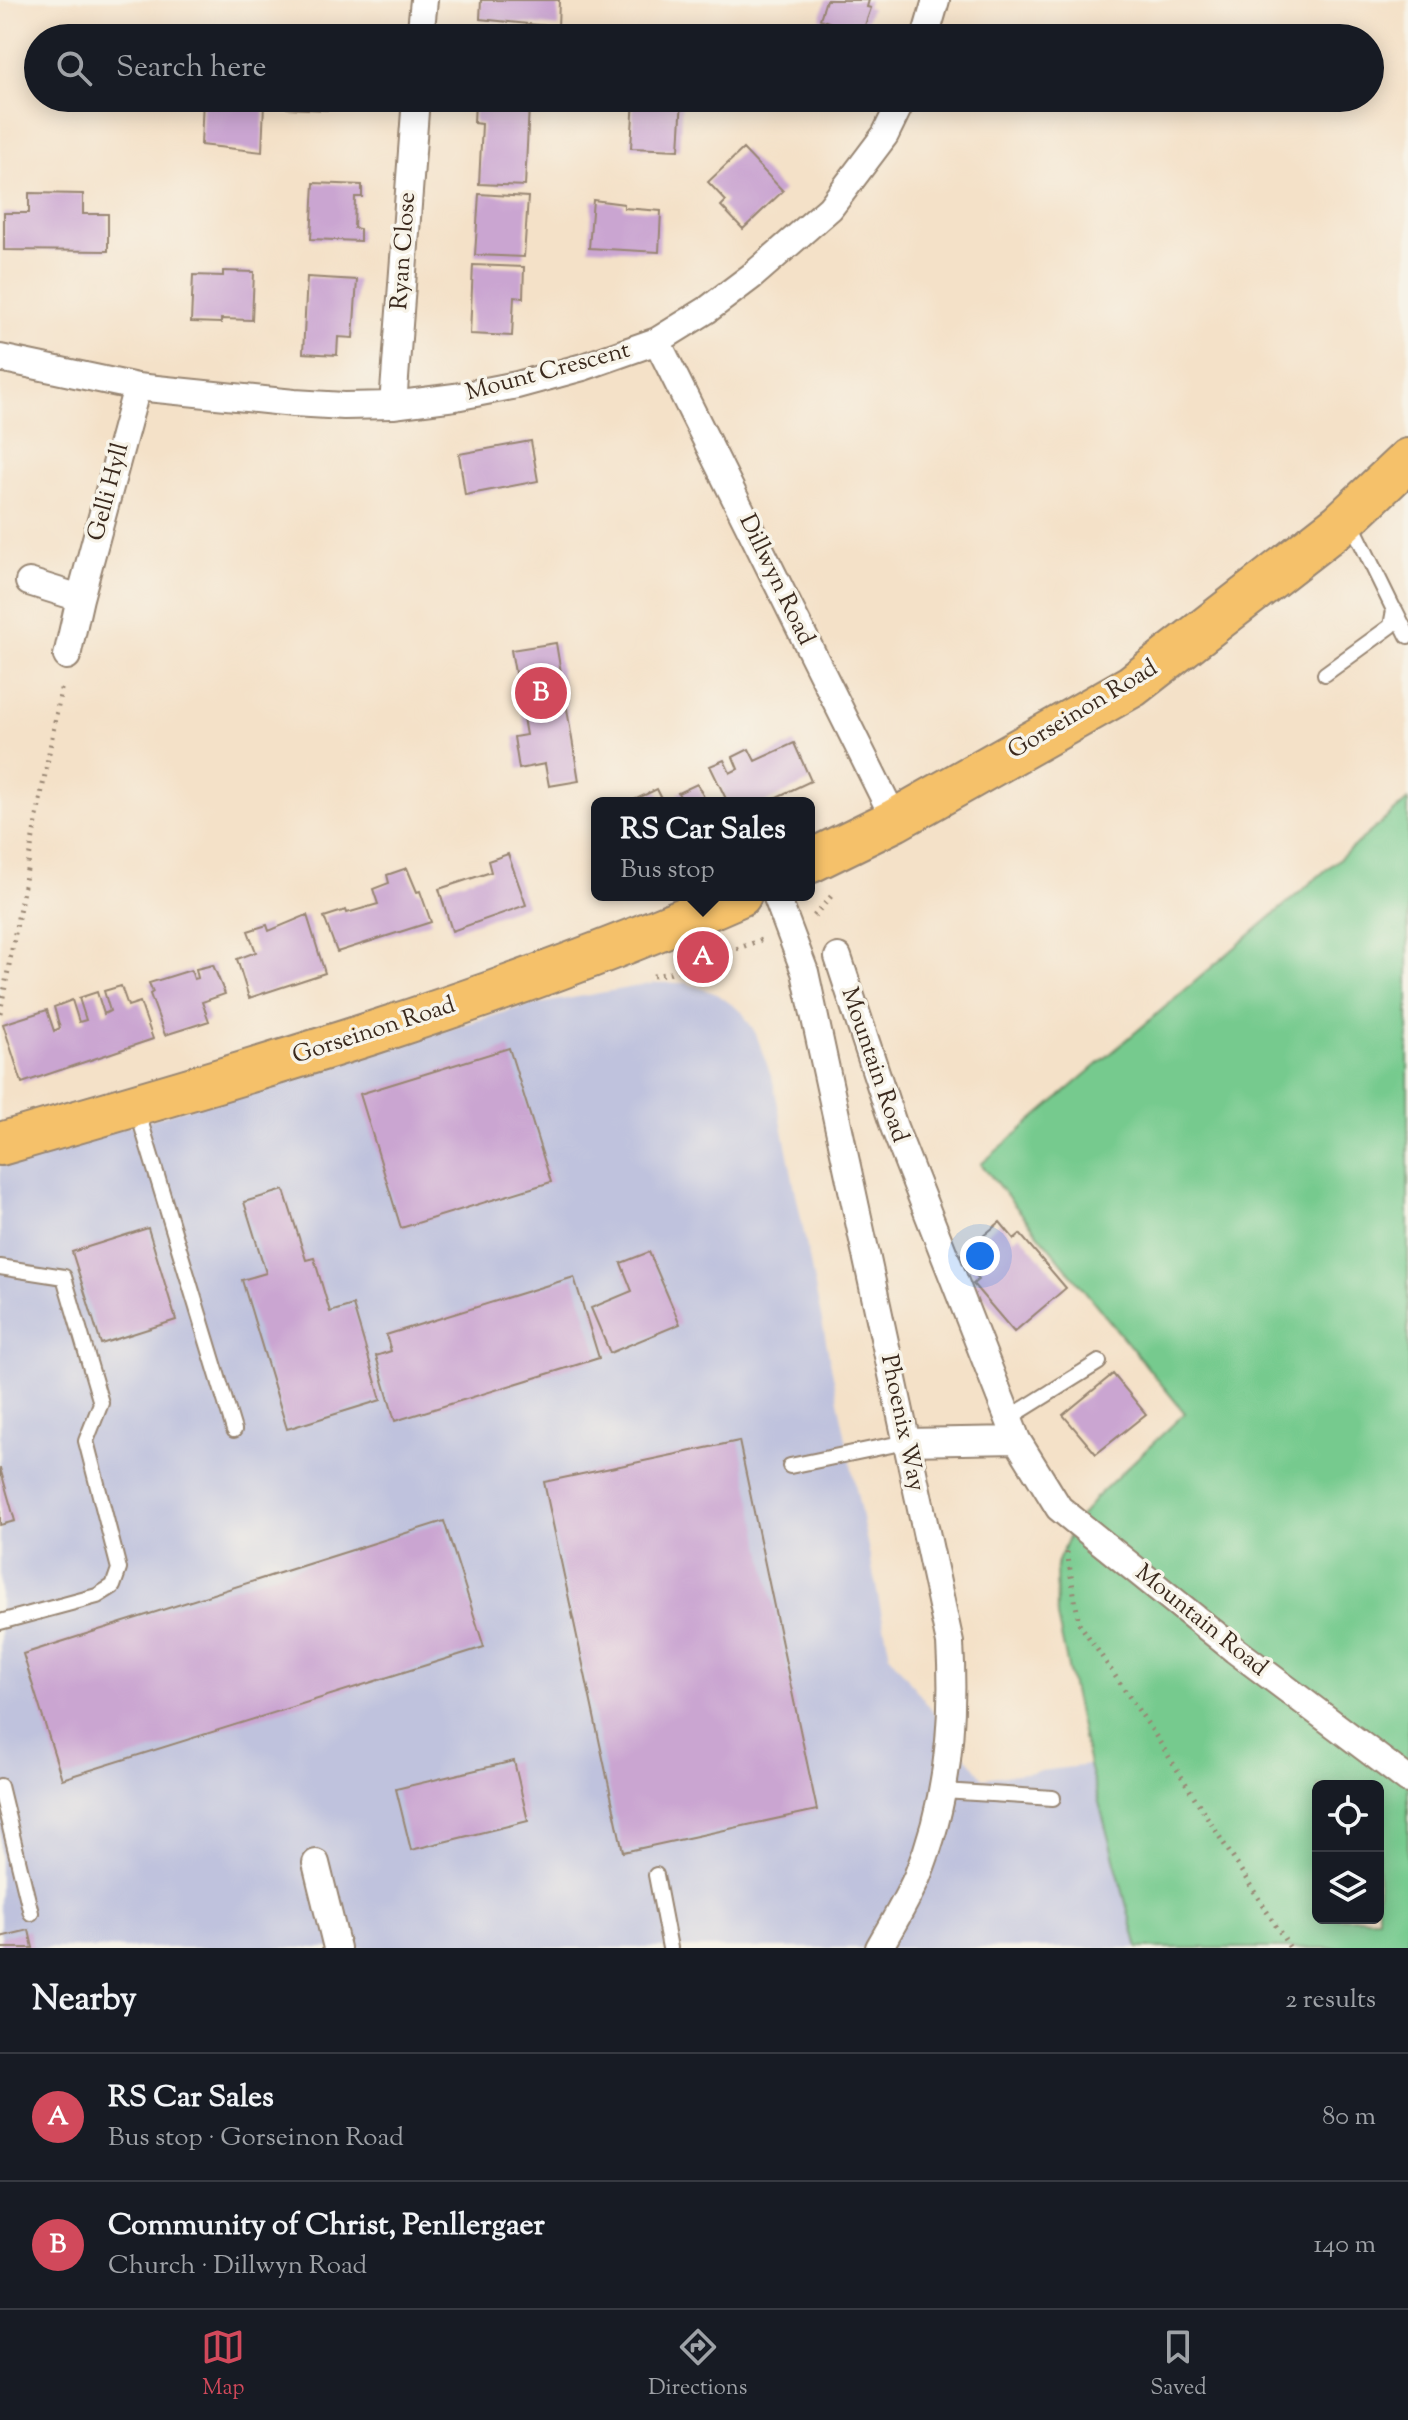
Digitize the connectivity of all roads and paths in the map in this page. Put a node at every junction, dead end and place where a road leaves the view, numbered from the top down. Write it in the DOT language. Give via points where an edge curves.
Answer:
graph roads {
  1 [pos="424,0"];
  2 [pos="936,0"];
  3 [pos="421,24"];
  4 [pos="929,24"];
  5 [pos="415,112"];
  6 [pos="896,112"];
  7 [pos="657,341"];
  8 [pos="0,358"];
  9 [pos="137,387"];
  10 [pos="393,405"];
  11 [pos="1408,460"];
  12 [pos="1348,516"];
  13 [pos="29,582"];
  14 [pos="80,598"];
  15 [pos="1394,610"];
  16 [pos="1408,636"];
  17 [pos="67,656"];
  18 [pos="1325,674"];
  19 [pos="895,820"];
  20 [pos="815,859"];
  21 [pos="726,901"];
  22 [pos="778,901"];
  23 [pos="838,957"];
  24 [pos="0,1013"];
  25 [pos="136,1106"];
  26 [pos="0,1144"];
  27 [pos="0,1267"];
  28 [pos="1099,1362"];
  29 [pos="1013,1429"];
  30 [pos="234,1430"];
  31 [pos="906,1442"];
  32 [pos="790,1466"];
  33 [pos="1059,1508"];
  34 [pos="0,1622"];
  35 [pos="1408,1780"];
  36 [pos="0,1786"];
  37 [pos="943,1791"];
  38 [pos="1053,1798"];
  39 [pos="5,1832"];
  40 [pos="316,1863"];
  41 [pos="656,1875"];
  42 [pos="31,1913"];
  43 [pos="337,1948"];
  44 [pos="670,1948"];
  45 [pos="879,1948"];
  46 [pos="1290,1948"];
  1 -- 3 [label="street"];
  2 -- 4 [label="street"];
  5 -- 10 [label="street, Ryan Close"];
  6 -- 7 [label="street, Mount Crescent" via="830,208 752,276"];
  7 -- 10 [label="street, Mount Crescent" via="517,385"];
  7 -- 19 [label="street, Dillwyn Road"];
  8 -- 9 [label="street, Mount Crescent"];
  9 -- 10 [label="street, Mount Crescent" via="294,403"];
  9 -- 14 [label="street, Gelli Hyll"];
  11 -- 12 [label="main road, Gorseinon Road"];
  12 -- 15 [label="lane"];
  12 -- 19 [label="main road, Gorseinon Road" via="1132,686"];
  13 -- 14 [label="street"];
  14 -- 17 [label="street, Gelli Hyll"];
  15 -- 16 [label="lane"];
  15 -- 18 [label="lane" via="1391,626"];
  17 -- 24 [label="path"];
  19 -- 20 [label="main road, Gorseinon Road"];
  21 -- 25 [label="main road, Gorseinon Road" via="529,980"];
  22 -- 31 [label="street, Phoenix Way" via="805,972"];
  23 -- 29 [label="street, Mountain Road" via="894,1127"];
  25 -- 26 [label="main road, Gorseinon Road"];
  25 -- 30 [label="lane"];
  27 -- 34 [label="lane" via="64,1277 101,1403 86,1441 119,1569 113,1586 97,1596"];
  28 -- 29 [label="lane"];
  29 -- 31 [label="street"];
  29 -- 33 [label="street, Mountain Road"];
  31 -- 32 [label="lane"];
  31 -- 37 [label="street, Phoenix Way" via="950,1643"];
  33 -- 35 [label="street, Mountain Road"];
  33 -- 46 [label="path" via="1079,1623"];
  36 -- 39 [label="lane"];
  37 -- 38 [label="lane"];
  37 -- 45 [label="street, Phoenix Way" via="916,1880"];
  39 -- 42 [label="lane"];
  40 -- 43 [label="street"];
  41 -- 44 [label="lane"];
}
